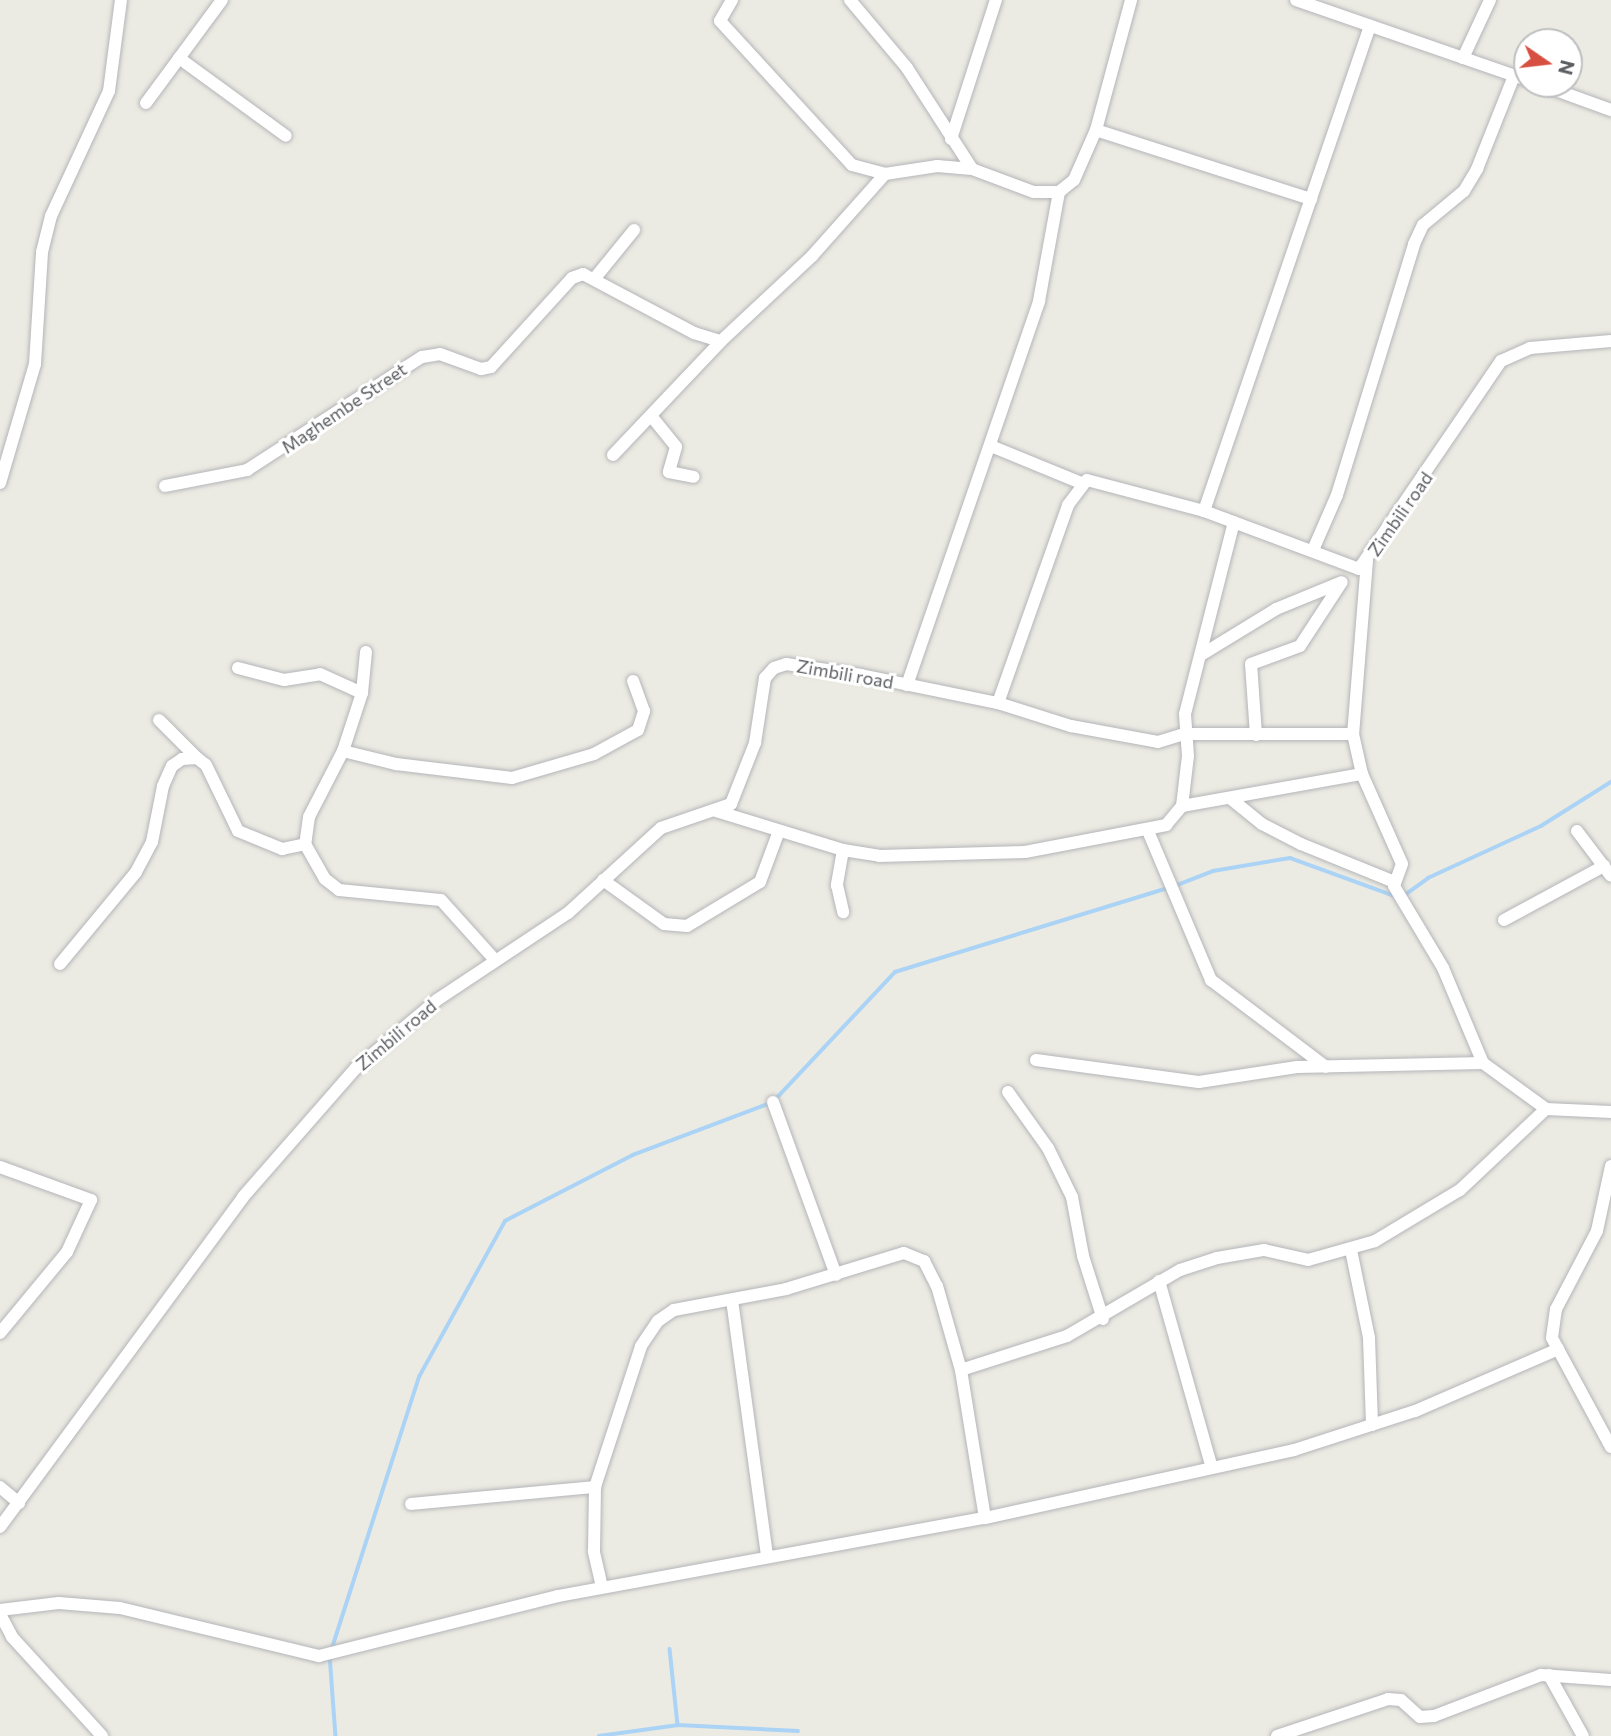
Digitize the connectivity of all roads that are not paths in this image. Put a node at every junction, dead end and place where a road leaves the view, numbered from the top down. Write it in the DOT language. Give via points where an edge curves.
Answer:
graph roads {
  1 [pos="121,0"];
  2 [pos="222,0"];
  3 [pos="732,0"];
  4 [pos="850,0"];
  5 [pos="996,0"];
  6 [pos="1131,0"];
  7 [pos="1296,0"];
  8 [pos="1490,0"];
  9 [pos="1318,4"];
  10 [pos="1370,26"];
  11 [pos="179,58"];
  12 [pos="1463,58"];
  13 [pos="1513,76"];
  14 [pos="1513,79"];
  15 [pos="1578,98"];
  16 [pos="146,103"];
  17 [pos="1611,110"];
  18 [pos="1096,130"];
  19 [pos="286,136"];
  20 [pos="951,139"];
  21 [pos="972,169"];
  22 [pos="885,174"];
  23 [pos="1059,192"];
  24 [pos="1311,199"];
  25 [pos="634,230"];
  26 [pos="594,278"];
  27 [pos="721,341"];
  28 [pos="1611,341"];
  29 [pos="652,417"];
  30 [pos="991,446"];
  31 [pos="613,455"];
  32 [pos="694,478"];
  33 [pos="0,483"];
  34 [pos="1080,483"];
  35 [pos="165,486"];
  36 [pos="1204,511"];
  37 [pos="1234,522"];
  38 [pos="1314,550"];
  39 [pos="1367,561"];
  40 [pos="1355,570"];
  41 [pos="1341,583"];
  42 [pos="366,652"];
  43 [pos="1201,655"];
  44 [pos="238,668"];
  45 [pos="634,681"];
  46 [pos="907,685"];
  47 [pos="362,693"];
  48 [pos="998,703"];
  49 [pos="159,720"];
  50 [pos="1185,734"];
  51 [pos="1353,734"];
  52 [pos="1256,735"];
  53 [pos="343,751"];
  54 [pos="197,758"];
  55 [pos="1362,774"];
  56 [pos="1230,798"];
  57 [pos="1182,806"];
  58 [pos="716,811"];
  59 [pos="779,831"];
  60 [pos="1148,831"];
  61 [pos="1577,831"];
  62 [pos="305,845"];
  63 [pos="843,850"];
  64 [pos="1607,871"];
  65 [pos="603,880"];
  66 [pos="1392,881"];
  67 [pos="843,912"];
  68 [pos="1504,920"];
  69 [pos="495,960"];
  70 [pos="60,964"];
  71 [pos="1036,1060"];
  72 [pos="1483,1063"];
  73 [pos="1326,1067"];
  74 [pos="1008,1092"];
  75 [pos="773,1102"];
  76 [pos="1546,1110"];
  77 [pos="1611,1112"];
  78 [pos="1611,1166"];
  79 [pos="0,1167"];
  80 [pos="1351,1251"];
  81 [pos="836,1275"];
  82 [pos="1159,1281"];
  83 [pos="732,1300"];
  84 [pos="1104,1319"];
  85 [pos="0,1333"];
  86 [pos="1558,1349"];
  87 [pos="961,1370"];
  88 [pos="1372,1424"];
  89 [pos="1611,1447"];
  90 [pos="1212,1468"];
  91 [pos="0,1487"];
  92 [pos="595,1487"];
  93 [pos="19,1503"];
  94 [pos="411,1504"];
  95 [pos="985,1518"];
  96 [pos="0,1527"];
  97 [pos="767,1557"];
  98 [pos="602,1587"];
  99 [pos="0,1612"];
  100 [pos="1549,1675"];
  101 [pos="1611,1680"];
  102 [pos="102,1736"];
  103 [pos="1277,1736"];
  104 [pos="1583,1736"];
  1 -- 33 [label="street" via="109,91 51,216 42,252 35,364"];
  2 -- 11 [label="street"];
  3 -- 22 [label="street" via="720,21 852,165"];
  4 -- 20 [label="street" via="907,68"];
  5 -- 20 [label="street"];
  6 -- 18 [label="street"];
  7 -- 9 [label="street"];
  8 -- 12 [label="street"];
  9 -- 10 [label="street"];
  10 -- 12 [label="street"];
  10 -- 24 [label="street"];
  11 -- 16 [label="street"];
  11 -- 19 [label="street"];
  12 -- 13 [label="street"];
  14 -- 38 [label="street" via="1464,191 1423,225 1337,495"];
  15 -- 17 [label="street"];
  18 -- 23 [label="street" via="1074,180"];
  18 -- 24 [label="street"];
  20 -- 21 [label="street"];
  21 -- 22 [label="street" via="937,166"];
  21 -- 23 [label="street" via="1034,192"];
  22 -- 27 [label="street" via="812,256"];
  23 -- 30 [label="street" via="1040,300"];
  24 -- 36 [label="street"];
  25 -- 26 [label="street"];
  26 -- 27 [label="street" via="694,333"];
  26 -- 35 [label="street, Maghembe Street" via="572,278 491,367 481,369 431,354 247,470"];
  27 -- 29 [label="street"];
  28 -- 39 [label="street, Zimbili road" via="1555,350 1530,348 1501,361"];
  29 -- 31 [label="street"];
  29 -- 32 [label="street" via="676,447 669,472"];
  30 -- 34 [label="street"];
  30 -- 46 [label="street"];
  34 -- 36 [label="street, Zimbili road" via="1096,479"];
  34 -- 48 [label="street" via="1057,533"];
  36 -- 37 [label="street, Zimbili road"];
  37 -- 38 [label="street, Zimbili road"];
  37 -- 43 [label="street"];
  38 -- 40 [label="street, Zimbili road"];
  39 -- 40 [label="street, Zimbili road"];
  39 -- 51 [label="street"];
  40 -- 41 [label="street"];
  41 -- 43 [label="street" via="1276,609"];
  41 -- 52 [label="street" via="1300,646 1251,664"];
  42 -- 47 [label="street"];
  43 -- 50 [label="street" via="1188,695"];
  44 -- 47 [label="street" via="284,680 320,674"];
  45 -- 53 [label="street" via="644,711 638,730 594,754 512,778 396,764"];
  46 -- 48 [label="street, Zimbili road"];
  46 -- 58 [label="street, Zimbili road" via="786,664 774,667 765,678 755,743 738,794"];
  47 -- 53 [label="street"];
  48 -- 50 [label="street, Zimbili road" via="1071,726 1158,742"];
  49 -- 54 [label="street"];
  50 -- 52 [label="street, Zimbili road"];
  50 -- 57 [label="street"];
  51 -- 52 [label="street, Zimbili road"];
  51 -- 55 [label="street"];
  53 -- 62 [label="street" via="309,817"];
  54 -- 62 [label="street" via="238,831 282,849"];
  54 -- 70 [label="street" via="172,765 152,842 136,872"];
  55 -- 56 [label="street"];
  55 -- 66 [label="street" via="1402,864"];
  56 -- 57 [label="street"];
  56 -- 66 [label="street" via="1281,834"];
  57 -- 60 [label="street" via="1166,825"];
  58 -- 59 [label="street"];
  58 -- 65 [label="street, Zimbili road" via="661,828"];
  59 -- 63 [label="street"];
  59 -- 65 [label="street" via="760,882 687,926 664,924"];
  60 -- 63 [label="street" via="1069,847 980,855 879,856"];
  60 -- 73 [label="street" via="1211,981"];
  61 -- 64 [label="street"];
  62 -- 69 [label="street" via="325,879 339,890 441,900"];
  63 -- 67 [label="street" via="837,885"];
  64 -- 68 [label="street"];
  65 -- 69 [label="street, Zimbili road" via="533,940"];
  66 -- 72 [label="street" via="1443,968"];
  69 -- 93 [label="street, Zimbili road" via="404,1027 322,1101 243,1197"];
  71 -- 73 [label="street" via="1199,1082"];
  72 -- 73 [label="street"];
  72 -- 76 [label="street"];
  74 -- 84 [label="street" via="1048,1148 1072,1197 1083,1256"];
  75 -- 81 [label="street"];
  76 -- 77 [label="street"];
  76 -- 80 [label="street" via="1448,1199"];
  78 -- 86 [label="street" via="1592,1243 1554,1317 1552,1338"];
  79 -- 85 [label="street" via="91,1200 67,1252"];
  80 -- 82 [label="street" via="1308,1260 1264,1250 1217,1258"];
  80 -- 88 [label="street" via="1369,1338"];
  81 -- 83 [label="street"];
  81 -- 87 [label="street" via="904,1254 924,1261"];
  82 -- 84 [label="street"];
  82 -- 90 [label="street"];
  83 -- 92 [label="street" via="674,1310 658,1321 637,1359"];
  83 -- 97 [label="street"];
  84 -- 87 [label="street" via="1027,1353"];
  86 -- 88 [label="street" via="1489,1383"];
  86 -- 89 [label="street"];
  87 -- 95 [label="street"];
  88 -- 90 [label="street"];
  90 -- 95 [label="street"];
  91 -- 93 [label="street"];
  92 -- 94 [label="street"];
  92 -- 98 [label="street" via="594,1551"];
  93 -- 96 [label="street, Zimbili road"];
  95 -- 97 [label="street"];
  97 -- 98 [label="street"];
  98 -- 99 [label="street" via="319,1656 120,1608 59,1603"];
  99 -- 102 [label="street" via="12,1637"];
  100 -- 101 [label="street"];
  100 -- 103 [label="street" via="1434,1716 1420,1717 1401,1700 1388,1699"];
  100 -- 104 [label="street"];
}
